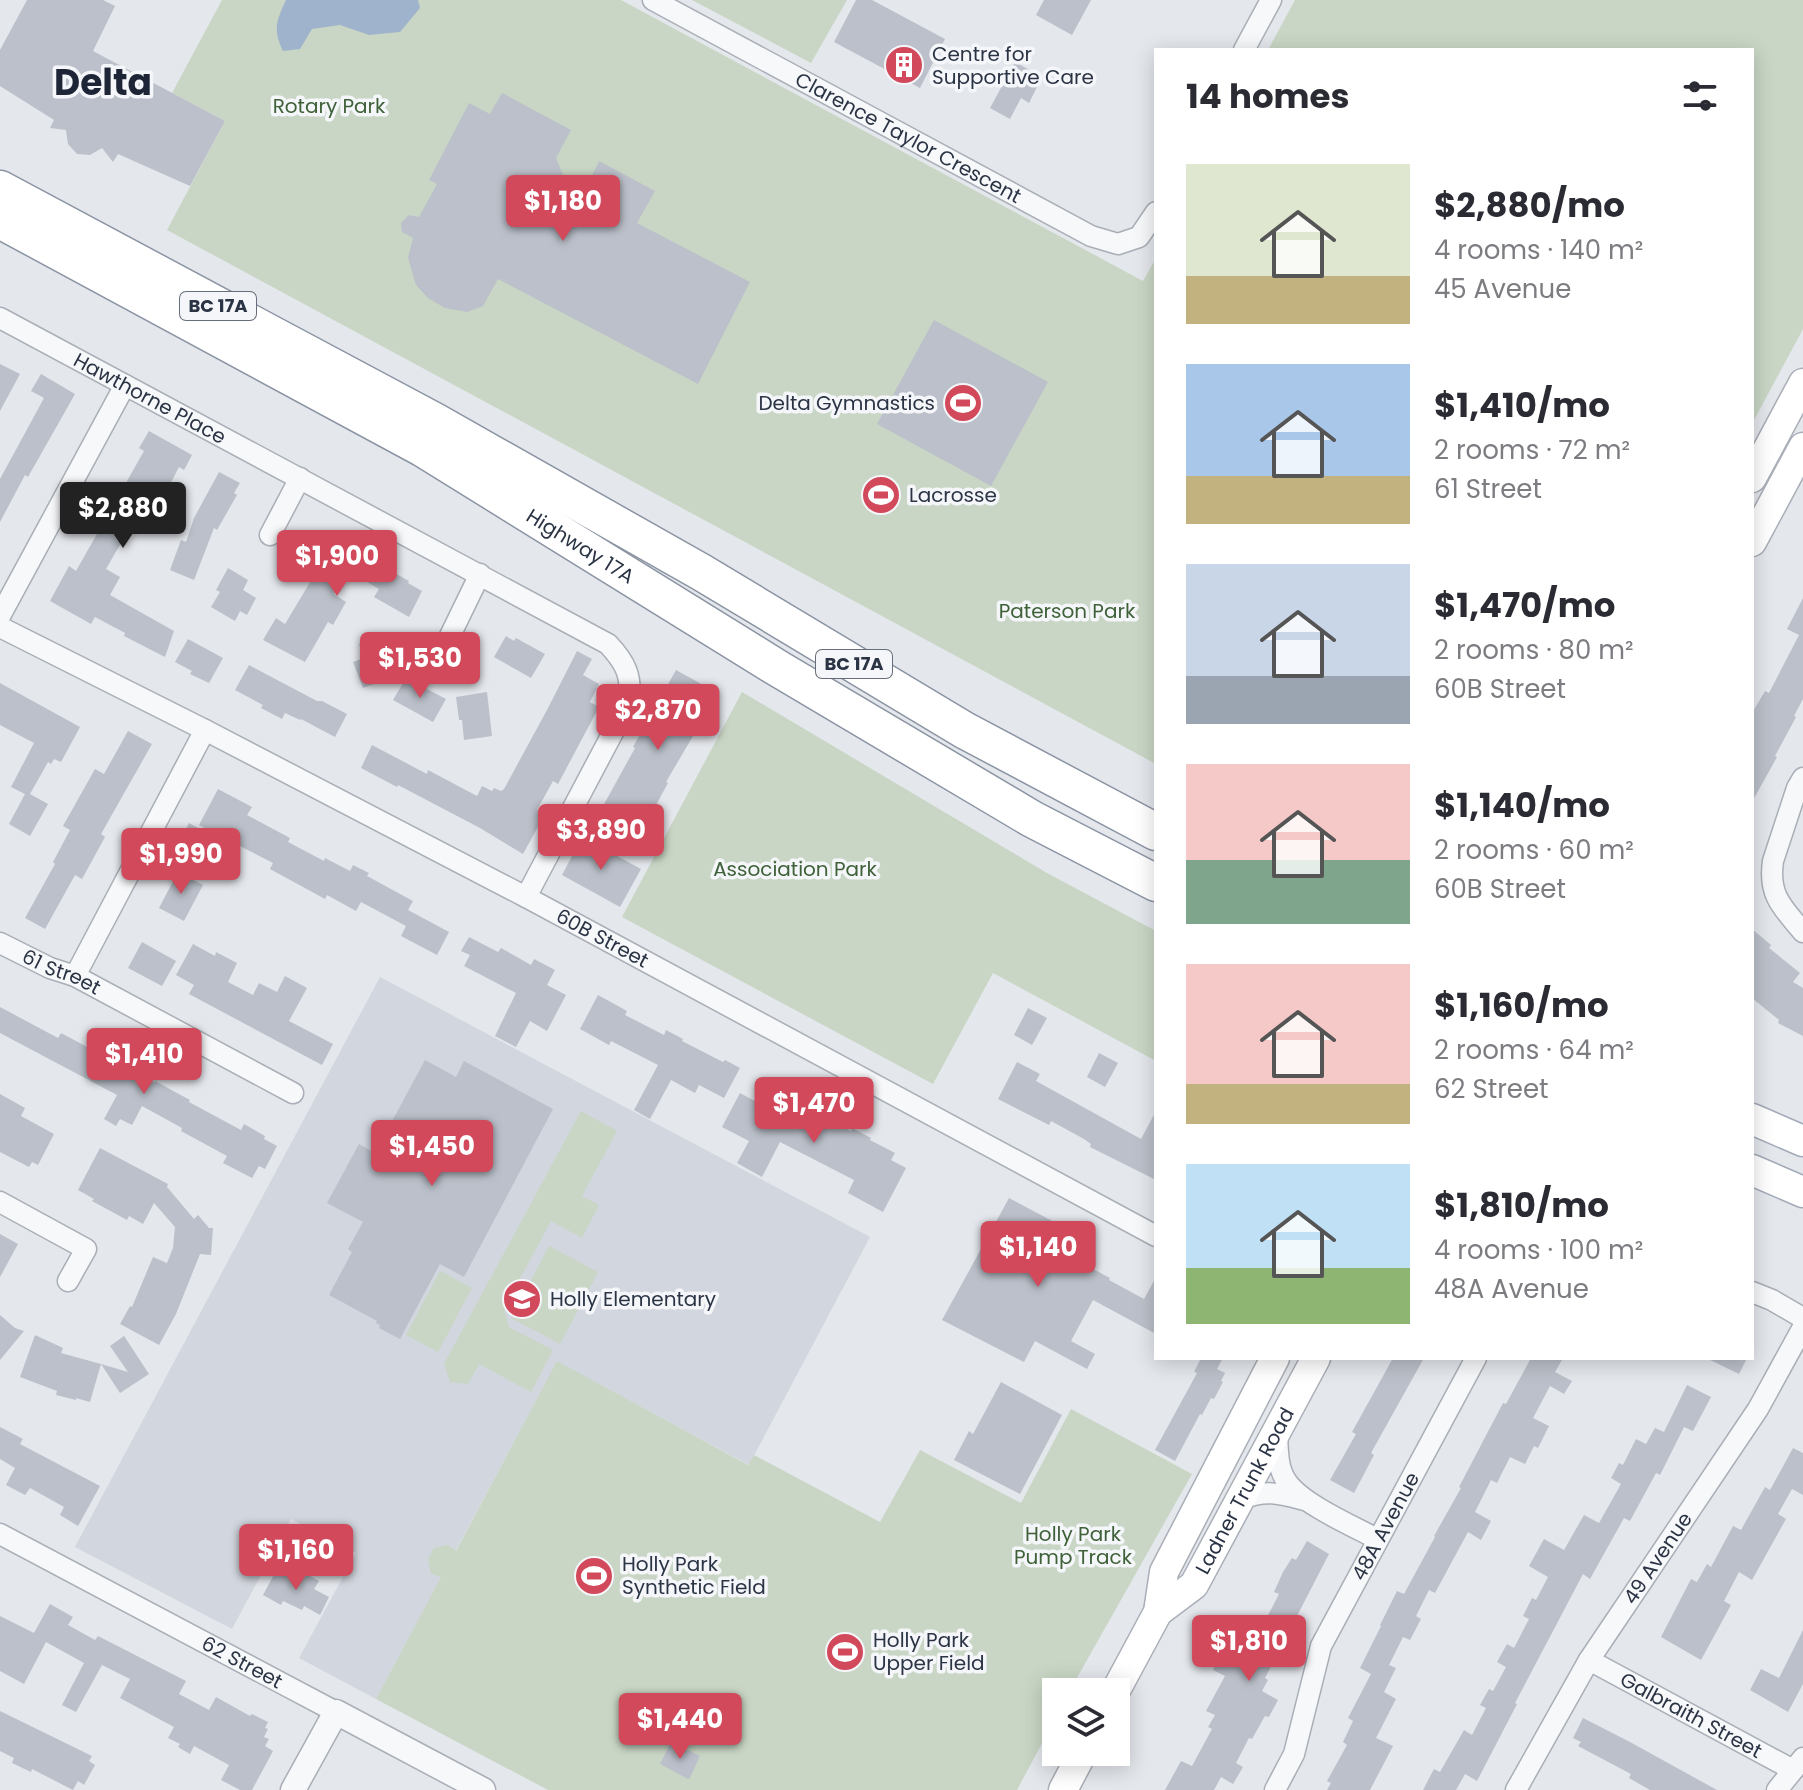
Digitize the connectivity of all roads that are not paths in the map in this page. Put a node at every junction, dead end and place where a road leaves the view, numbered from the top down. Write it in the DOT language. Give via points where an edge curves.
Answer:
graph roads {
  1 [pos="653,0"];
  2 [pos="1271,0"];
  3 [pos="1245,48"];
  4 [pos="0,189"];
  5 [pos="1154,215"];
  6 [pos="0,220"];
  7 [pos="0,318"];
  8 [pos="1803,383"];
  9 [pos="125,385"];
  10 [pos="1803,447"];
  11 [pos="1754,474"];
  12 [pos="300,478"];
  13 [pos="270,535"];
  14 [pos="1754,538"];
  15 [pos="480,574"];
  16 [pos="0,616"];
  17 [pos="0,627"];
  18 [pos="446,644"];
  19 [pos="205,730"];
  20 [pos="1803,778"];
  21 [pos="1154,831"];
  22 [pos="1154,882"];
  23 [pos="526,897"];
  24 [pos="1803,932"];
  25 [pos="0,943"];
  26 [pos="75,976"];
  27 [pos="293,1093"];
  28 [pos="1754,1120"];
  29 [pos="1803,1141"];
  30 [pos="1754,1171"];
  31 [pos="1803,1192"];
  32 [pos="0,1202"];
  33 [pos="1154,1235"];
  34 [pos="68,1281"];
  35 [pos="1754,1293"];
  36 [pos="1803,1318"];
  37 [pos="1803,1327"];
  38 [pos="1274,1360"];
  39 [pos="1315,1360"];
  40 [pos="1475,1360"];
  41 [pos="1277,1433"];
  42 [pos="1242,1499"];
  43 [pos="1309,1501"];
  44 [pos="0,1534"];
  45 [pos="1377,1539"];
  46 [pos="1158,1612"];
  47 [pos="1589,1660"];
  48 [pos="1123,1678"];
  49 [pos="336,1712"];
  50 [pos="1798,1764"];
  51 [pos="1076,1766"];
  52 [pos="293,1790"];
  53 [pos="483,1790"];
  54 [pos="1063,1790"];
  55 [pos="1275,1790"];
  56 [pos="1516,1790"];
  57 [pos="1777,1790"];
  1 -- 5 [label="street, Clarence Taylor Crescent" via="1091,236 1118,244 1139,237"];
  2 -- 3 [label="street"];
  4 -- 21 [label="highway, Highway 17A / BC 17A" via="436,422 964,730"];
  6 -- 22 [label="highway, Highway 17A / BC 17A" via="422,448 1018,811"];
  7 -- 9 [label="street, Hawthorne Place"];
  8 -- 11 [label="main road"];
  9 -- 12 [label="street, Hawthorne Place"];
  9 -- 16 [label="street"];
  10 -- 14 [label="main road"];
  12 -- 13 [label="street"];
  12 -- 15 [label="street, Hawthorne Place"];
  15 -- 18 [label="street"];
  15 -- 23 [label="street, Hawthorne Place" via="608,644 627,669 631,685 629,702"];
  17 -- 19 [label="street, 60B Street"];
  19 -- 23 [label="street, 60B Street"];
  19 -- 26 [label="street"];
  20 -- 24 [label="street" via="1771,872 1774,893"];
  23 -- 33 [label="street, 60B Street"];
  25 -- 26 [label="street, 61 Street"];
  26 -- 27 [label="street, 61 Street"];
  28 -- 29 [label="main road"];
  30 -- 31 [label="main road"];
  32 -- 34 [label="street" via="86,1249"];
  35 -- 36 [label="street"];
  37 -- 47 [label="street, 49 Avenue" via="1758,1409"];
  38 -- 46 [label="main road, Ladner Trunk Road" via="1164,1572"];
  39 -- 41 [label="main road, Ladner Trunk Road"];
  40 -- 45 [label="street, 48A Avenue"];
  41 -- 42 [label="main road, Ladner Trunk Road"];
  41 -- 43 [label="street" via="1279,1463 1288,1483"];
  42 -- 43 [label="street" via="1258,1492"];
  42 -- 46 [label="main road, Ladner Trunk Road" via="1194,1585"];
  43 -- 45 [label="street"];
  44 -- 49 [label="street, 62 Street"];
  45 -- 55 [label="street, 48A Avenue" via="1321,1646 1294,1754"];
  46 -- 48 [label="main road, Ladner Trunk Road"];
  47 -- 50 [label="street, Galbraith Street"];
  47 -- 56 [label="street, 49 Avenue"];
  49 -- 52 [label="street"];
  49 -- 53 [label="street, 62 Street"];
  50 -- 57 [label="street"];
  51 -- 54 [label="main road"];
}
